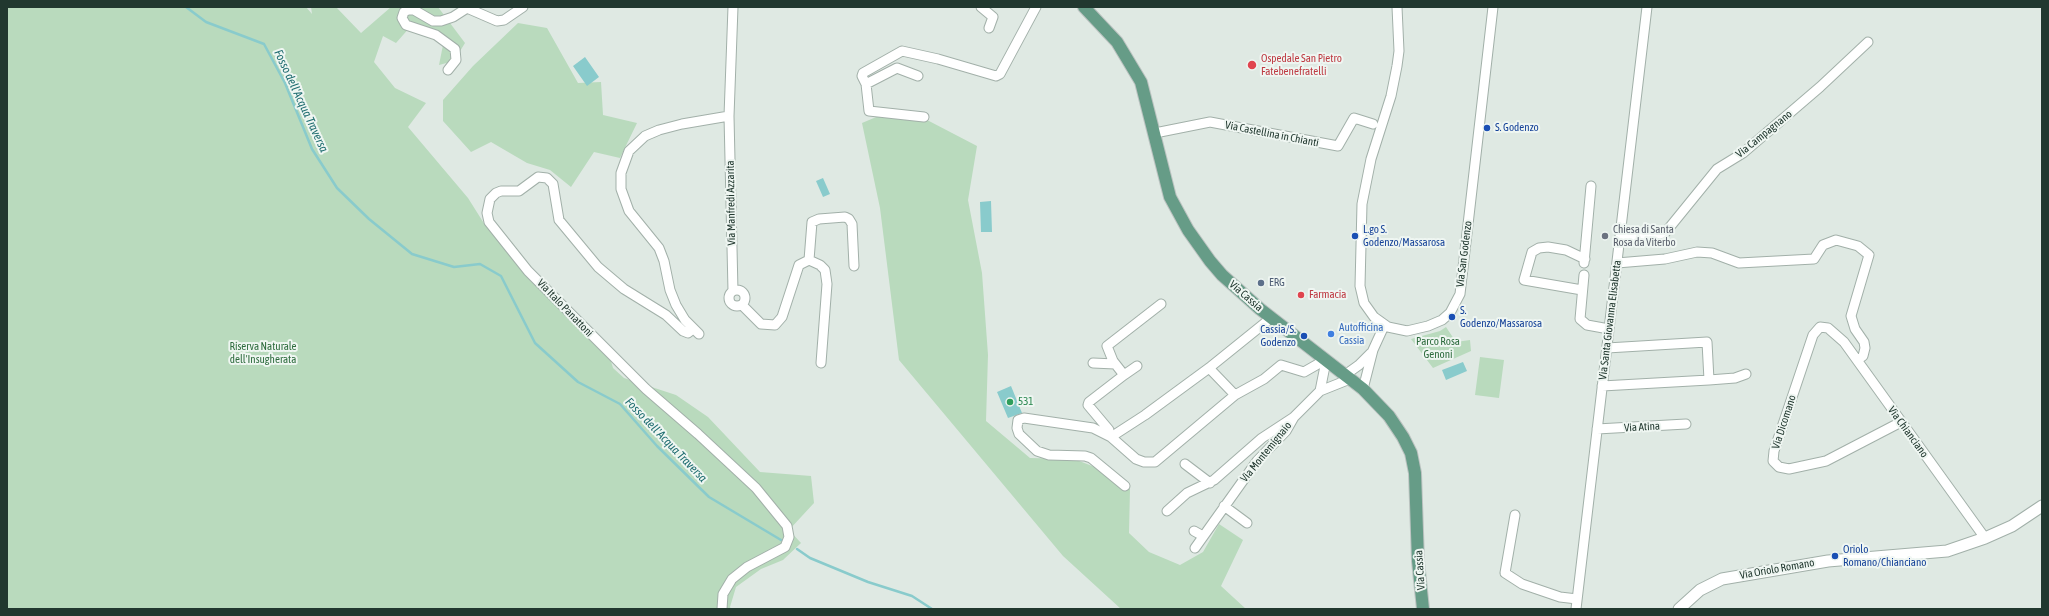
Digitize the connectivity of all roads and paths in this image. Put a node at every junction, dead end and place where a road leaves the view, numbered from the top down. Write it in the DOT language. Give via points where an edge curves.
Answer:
graph roads {
  1 [pos="523,7"];
  2 [pos="733,7"];
  3 [pos="981,7"];
  4 [pos="1036,7"];
  5 [pos="1084,7"];
  6 [pos="1397,7"];
  7 [pos="1493,7"];
  8 [pos="1648,7"];
  9 [pos="988,28"];
  10 [pos="1868,42"];
  11 [pos="448,70"];
  12 [pos="918,76"];
  13 [pos="866,84"];
  14 [pos="729,116"];
  15 [pos="924,117"];
  16 [pos="1373,124"];
  17 [pos="1155,133"];
  18 [pos="1591,186"];
  19 [pos="1620,239"];
  20 [pos="809,260"];
  21 [pos="1617,262"];
  22 [pos="854,266"];
  23 [pos="1584,275"];
  24 [pos="1582,290"];
  25 [pos="1162,304"];
  26 [pos="1272,318"];
  27 [pos="1384,326"];
  28 [pos="1828,328"];
  29 [pos="1609,329"];
  30 [pos="1607,348"];
  31 [pos="1373,350"];
  32 [pos="1326,360"];
  33 [pos="1857,360"];
  34 [pos="821,363"];
  35 [pos="1094,363"];
  36 [pos="1115,364"];
  37 [pos="1137,366"];
  38 [pos="1209,368"];
  39 [pos="1746,374"];
  40 [pos="1124,375"];
  41 [pos="1348,377"];
  42 [pos="1709,380"];
  43 [pos="1602,386"];
  44 [pos="1363,389"];
  45 [pos="1320,391"];
  46 [pos="1235,395"];
  47 [pos="1294,417"];
  48 [pos="1901,422"];
  49 [pos="1686,424"];
  50 [pos="1597,429"];
  51 [pos="1109,436"];
  52 [pos="1185,464"];
  53 [pos="1210,483"];
  54 [pos="1125,486"];
  55 [pos="1224,506"];
  56 [pos="2042,506"];
  57 [pos="1167,511"];
  58 [pos="1515,515"];
  59 [pos="1247,523"];
  60 [pos="1194,531"];
  61 [pos="1203,536"];
  62 [pos="1985,538"];
  63 [pos="1195,548"];
  64 [pos="1577,599"];
  65 [pos="722,609"];
  66 [pos="1423,609"];
  67 [pos="1576,609"];
  68 [pos="1679,609"];
  1 -- 11 [label="street" via="504,20 497,21 467,8 441,21 433,21 414,10 404,12 402,18 406,25 436,35 455,49 456,60"];
  2 -- 14 [label="street, Via Manfredi Azzarita"];
  3 -- 9 [label="street" via="993,18"];
  4 -- 13 [label="street" via="1000,74 996,76 938,59 902,52 863,73 862,79"];
  5 -- 17 [label="main road, Via Cassia" via="1117,42 1131,62 1143,88"];
  6 -- 27 [label="street" via="1399,58 1392,92 1369,168 1362,204 1361,296 1371,314"];
  7 -- 27 [label="street, Via San Godenzo" via="1459,297 1450,312 1436,323 1407,331"];
  8 -- 19 [label="street, Via Santa Giovanna Elisabetta"];
  10 -- 19 [label="street, Via Campagnano" via="1744,153 1717,169 1665,233"];
  12 -- 13 [label="street" via="897,68"];
  13 -- 15 [label="street" via="869,111"];
  14 -- 20 [label="street, Via Manfredi Azzarita" via="733,291 741,291 745,300 742,305 761,324 777,324 797,268 802,262"];
  14 -- 65 [label="street, Via Italo Panattoni" via="671,127 645,136 629,151 621,173 621,189 629,211 659,248 670,290 685,320 696,332 682,331 666,315 624,289 598,267 559,220 550,179 538,177 519,190 496,192 490,199 487,213 489,222 528,271 646,389 756,488 784,522 790,535 787,544 782,550 747,567 732,579 723,594"];
  16 -- 17 [label="street, Via Castellina in Chianti" via="1354,118 1338,146 1210,122"];
  17 -- 26 [label="main road, Via Cassia" via="1170,197 1188,230 1222,275"];
  18 -- 24 [label="street" via="1585,261 1562,249 1539,248 1532,252 1524,280"];
  19 -- 21 [label="street, Via Santa Giovanna Elisabetta"];
  20 -- 22 [label="street" via="812,222 845,217 852,224"];
  20 -- 34 [label="street" via="820,265 826,275"];
  21 -- 29 [label="street, Via Santa Giovanna Elisabetta"];
  21 -- 33 [label="street" via="1665,260 1697,252 1712,253 1739,263 1814,258 1823,245 1836,240 1858,246 1869,255 1851,316 1865,348 1863,356"];
  23 -- 24 [label="street"];
  24 -- 29 [label="street" via="1580,319 1587,325"];
  25 -- 36 [label="street" via="1107,346"];
  26 -- 32 [label="main road, Via Cassia"];
  26 -- 38 [label="street"];
  27 -- 31 [label="street"];
  28 -- 33 [label="street, Via Chianciano" via="1840,337"];
  28 -- 48 [label="street, Via Dicomano" via="1820,327 1813,335 1774,451 1775,464 1789,469 1826,461"];
  29 -- 30 [label="street, Via Santa Giovanna Elisabetta"];
  30 -- 42 [label="street" via="1707,342"];
  30 -- 43 [label="street, Via Santa Giovanna Elisabetta"];
  31 -- 41 [label="street, Via Montemignaio"];
  31 -- 44 [label="street"];
  32 -- 41 [label="main road, Via Cassia"];
  32 -- 45 [label="street"];
  32 -- 46 [label="street" via="1304,372 1281,365 1264,379"];
  33 -- 48 [label="street, Via Chianciano"];
  35 -- 36 [label="street"];
  36 -- 40 [label="street"];
  37 -- 40 [label="street"];
  38 -- 46 [label="street"];
  38 -- 51 [label="street" via="1145,415"];
  39 -- 42 [label="street" via="1735,378"];
  40 -- 51 [label="street" via="1088,405 1109,430"];
  41 -- 44 [label="main road, Via Cassia"];
  41 -- 45 [label="street, Via Montemignaio"];
  42 -- 43 [label="street"];
  43 -- 50 [label="street, Via Santa Giovanna Elisabetta"];
  44 -- 66 [label="main road, Via Cassia" via="1397,427 1413,459"];
  45 -- 47 [label="street, Via Montemignaio"];
  46 -- 51 [label="street" via="1156,462 1136,459"];
  47 -- 53 [label="street, Via Montemignaio" via="1262,438"];
  47 -- 55 [label="street, Via Montemignaio" via="1286,431 1260,457"];
  48 -- 62 [label="street, Via Chianciano"];
  49 -- 50 [label="street, Via Atina"];
  50 -- 64 [label="street, Via Santa Giovanna Elisabetta"];
  51 -- 54 [label="street" via="1093,428 1024,418 1016,424 1019,434 1037,451 1049,455 1091,458"];
  52 -- 53 [label="street"];
  53 -- 57 [label="street, Via Montemignaio" via="1187,492"];
  55 -- 59 [label="street"];
  55 -- 61 [label="street, Via Montemignaio"];
  56 -- 62 [label="street, Via Oriolo Romano" via="2012,526"];
  58 -- 64 [label="street" via="1505,573 1522,584"];
  60 -- 61 [label="street"];
  61 -- 63 [label="street, Via Montemignaio"];
  62 -- 68 [label="street, Via Oriolo Romano" via="1940,553 1828,561 1722,579 1700,590"];
  64 -- 67 [label="street, Via Santa Giovanna Elisabetta"];
}
